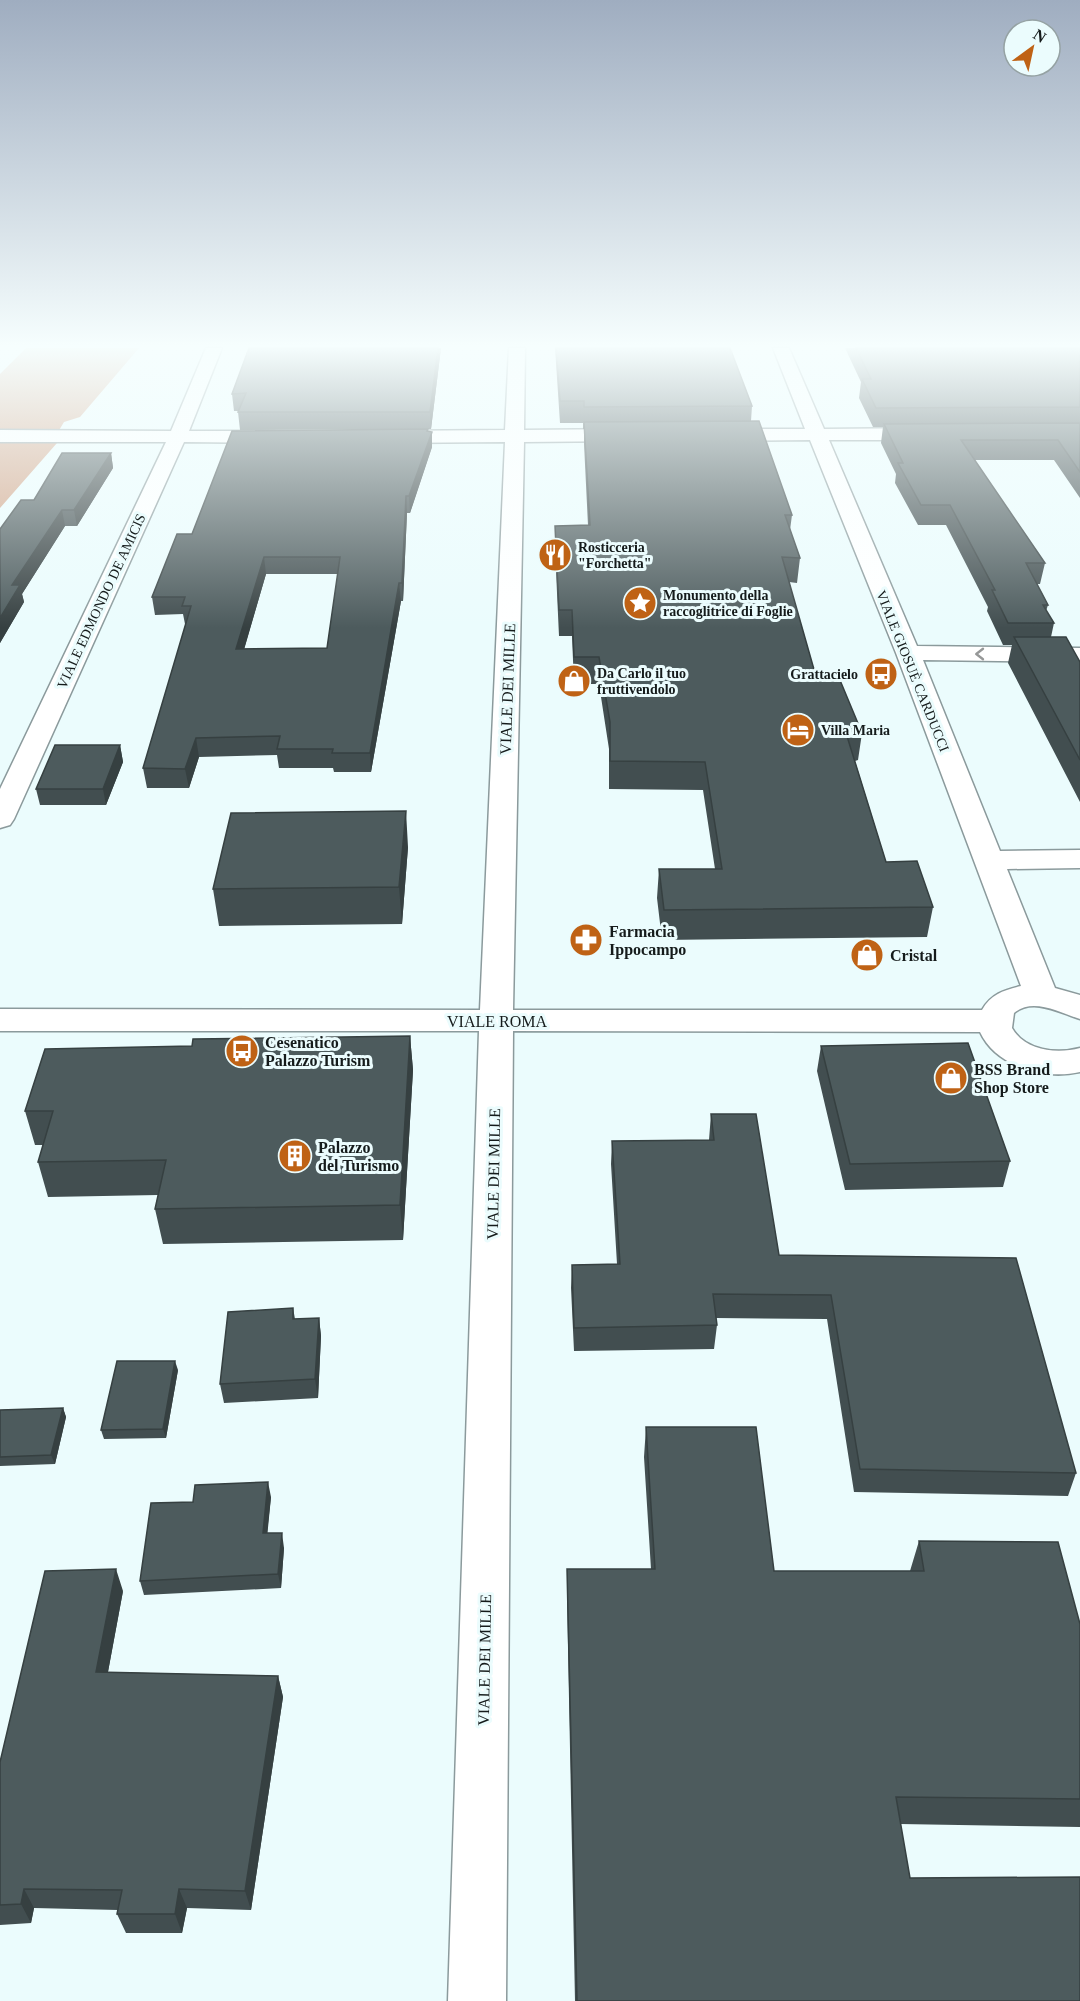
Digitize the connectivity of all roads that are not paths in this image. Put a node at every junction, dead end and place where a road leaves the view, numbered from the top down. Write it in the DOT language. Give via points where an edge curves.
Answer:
graph roads {
  1 [pos="175,441"];
  2 [pos="515,441"];
  3 [pos="819,441"];
  4 [pos="908,653"];
  5 [pos="1080,655"];
  6 [pos="0,819"];
  7 [pos="1080,859"];
  8 [pos="989,860"];
  9 [pos="1041,995"];
  10 [pos="1080,1008"];
  11 [pos="0,1020"];
  12 [pos="496,1021"];
  13 [pos="994,1021"];
  14 [pos="1080,1061"];
  15 [pos="477,2001"];
  1 -- 6 [label="street, VIALE EDMONDO DE AMICIS"];
  2 -- 12 [label="street, VIALE DEI MILLE"];
  3 -- 4 [label="street, VIALE GIOSUÈ CARDUCCI"];
  5 -- 4 [label="street, one-way"];
  4 -- 8 [label="street, VIALE GIOSUÈ CARDUCCI"];
  7 -- 8 [label="street"];
  8 -- 9 [label="street, VIALE GIOSUÈ CARDUCCI"];
  9 -- 10 [label="street"];
  9 -- 13 [label="street" via="1027,995 1003,1004"];
  11 -- 12 [label="street, VIALE ROMA"];
  12 -- 13 [label="street, VIALE ROMA"];
  12 -- 15 [label="street, VIALE DEI MILLE"];
  13 -- 14 [label="street" via="1000,1037 1016,1051 1048,1062"];
}
